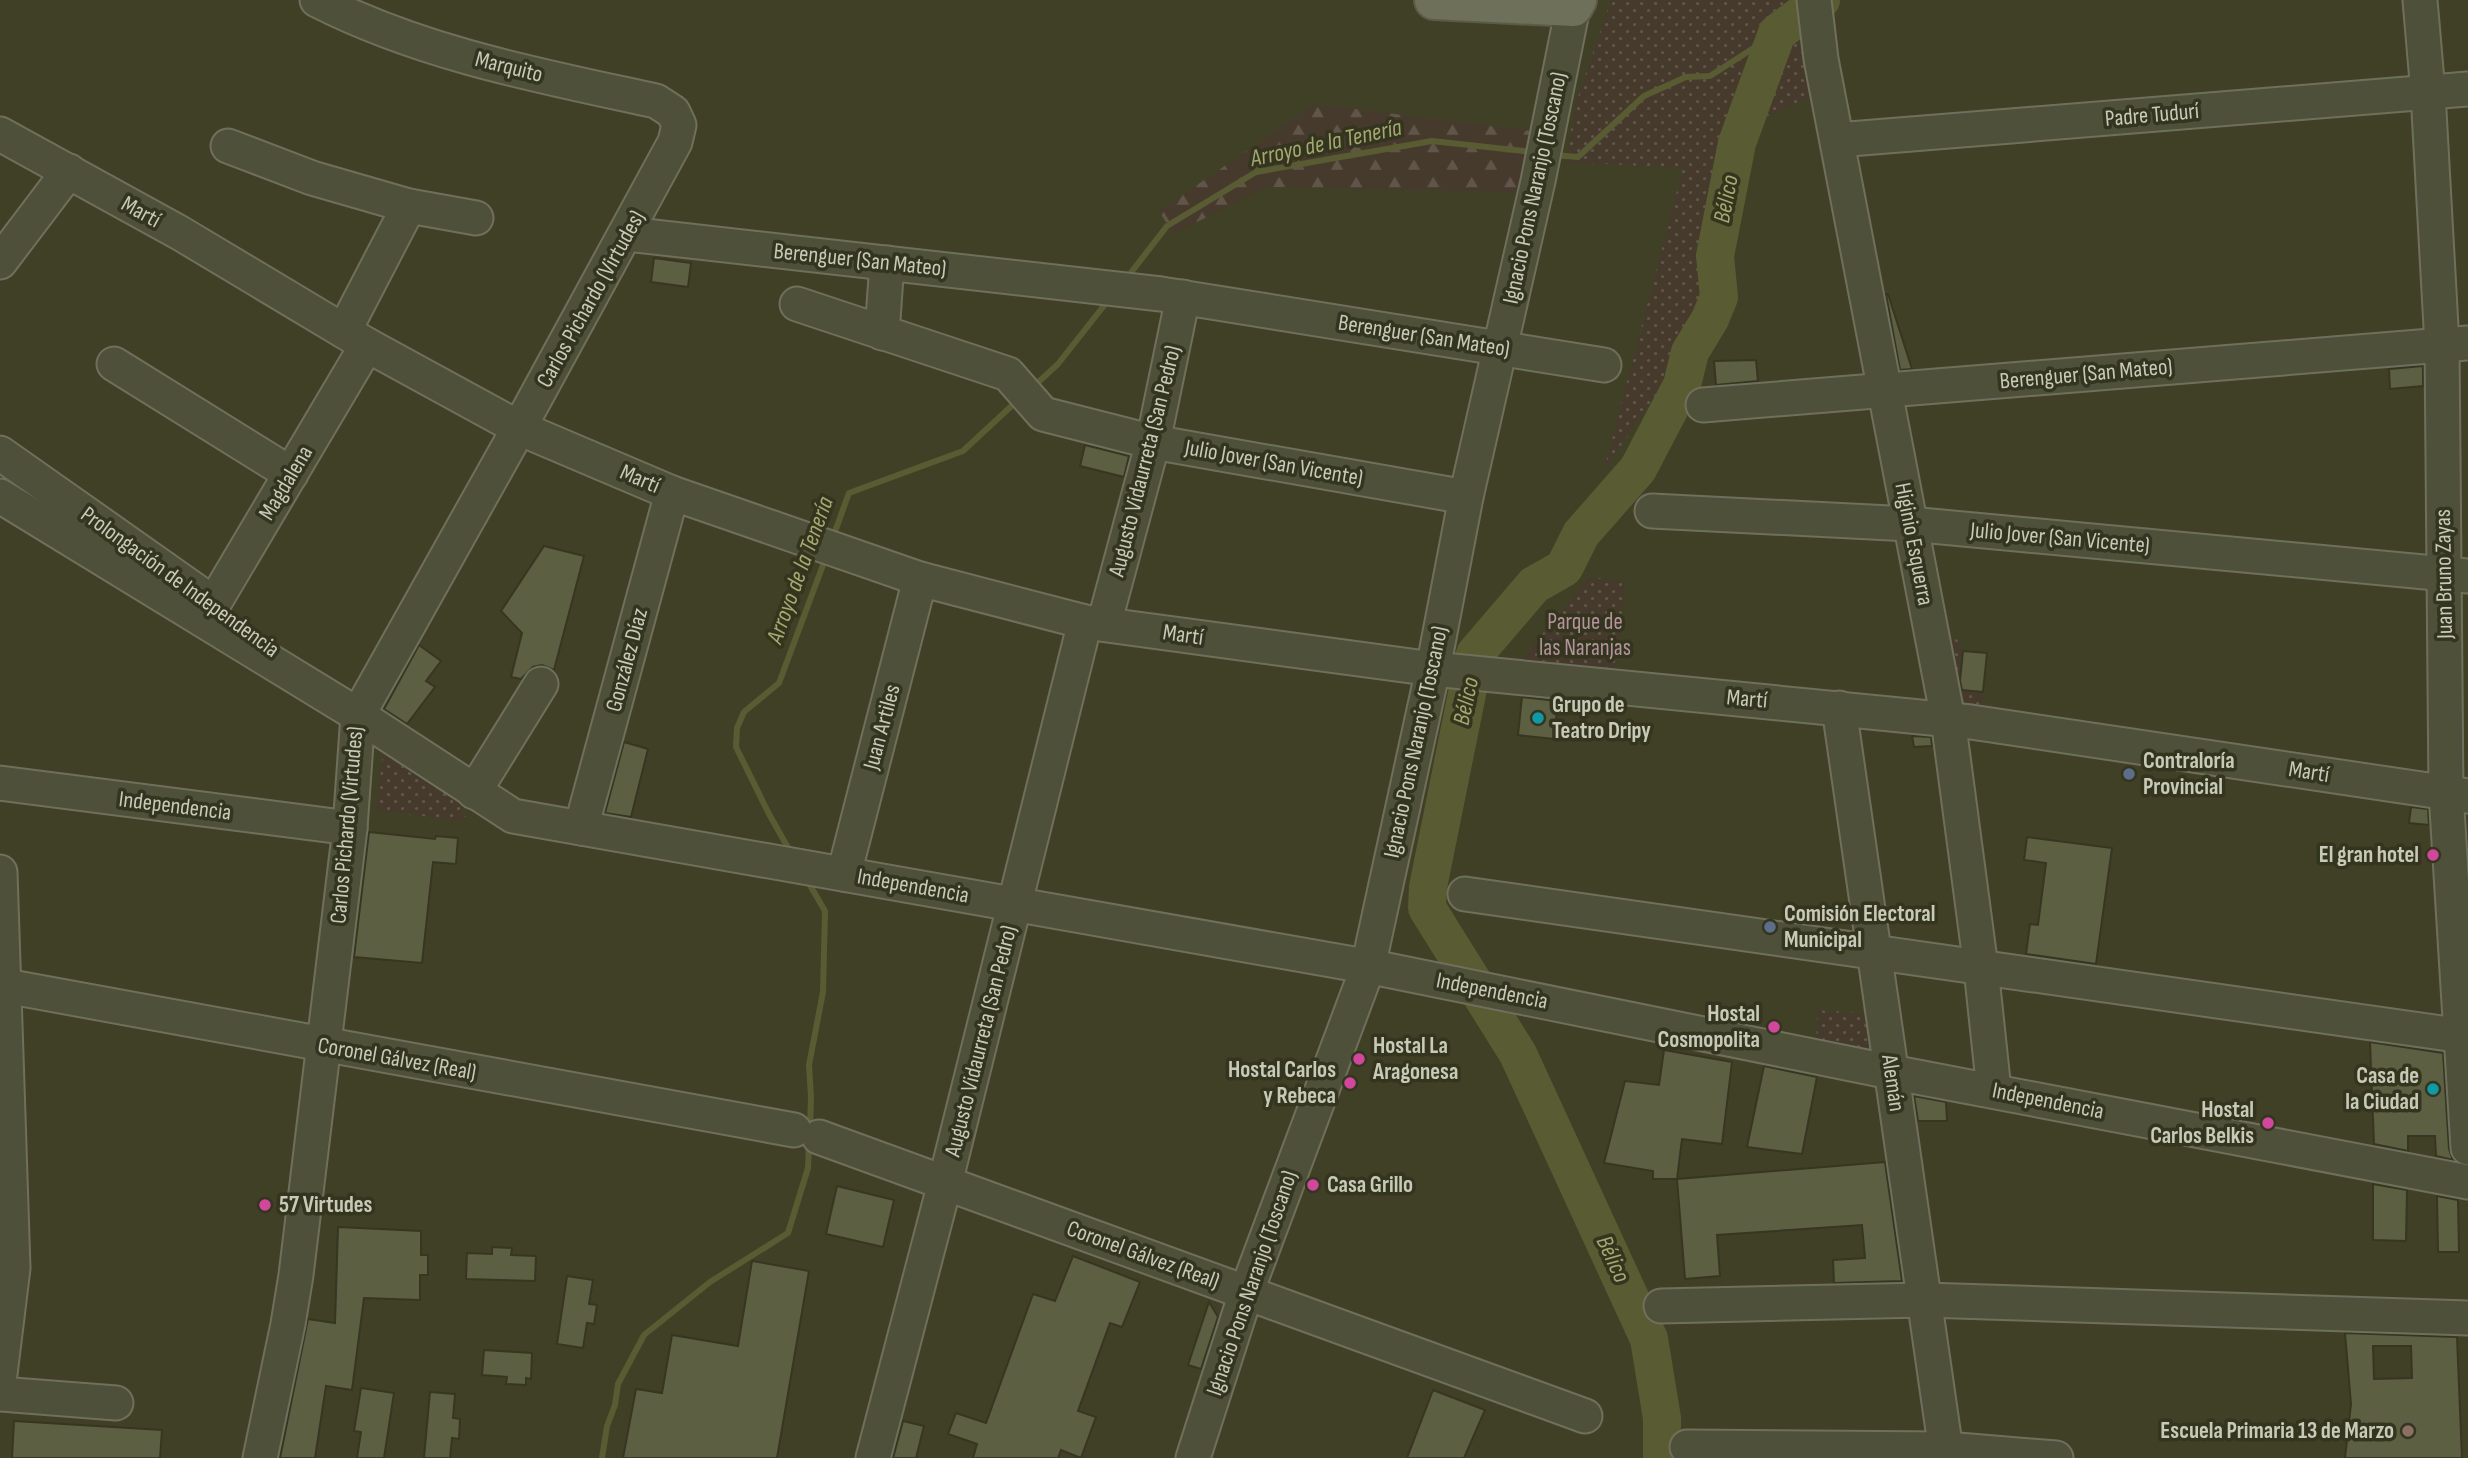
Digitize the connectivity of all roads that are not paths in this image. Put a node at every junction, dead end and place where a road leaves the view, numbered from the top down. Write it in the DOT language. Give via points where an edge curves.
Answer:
graph roads {
  1 [pos="317,0"];
  2 [pos="1434,0"];
  3 [pos="1814,0"];
  4 [pos="2420,0"];
  5 [pos="1572,2"];
  6 [pos="356,11"];
  7 [pos="2468,89"];
  8 [pos="2428,93"];
  9 [pos="0,134"];
  10 [pos="1837,140"];
  11 [pos="675,142"];
  12 [pos="228,146"];
  13 [pos="69,171"];
  14 [pos="409,206"];
  15 [pos="476,218"];
  16 [pos="626,234"];
  17 [pos="0,262"];
  18 [pos="887,263"];
  19 [pos="1172,295"];
  20 [pos="797,304"];
  21 [pos="882,332"];
  22 [pos="355,338"];
  23 [pos="2455,344"];
  24 [pos="1500,349"];
  25 [pos="114,364"];
  26 [pos="1604,365"];
  27 [pos="1885,390"];
  28 [pos="1703,405"];
  29 [pos="519,428"];
  30 [pos="1153,442"];
  31 [pos="0,453"];
  32 [pos="291,474"];
  33 [pos="672,493"];
  34 [pos="0,496"];
  35 [pos="1466,497"];
  36 [pos="1652,511"];
  37 [pos="1910,524"];
  38 [pos="2456,575"];
  39 [pos="920,579"];
  40 [pos="209,612"];
  41 [pos="1095,623"];
  42 [pos="1441,669"];
  43 [pos="541,684"];
  44 [pos="1839,708"];
  45 [pos="358,715"];
  46 [pos="1948,719"];
  47 [pos="0,783"];
  48 [pos="474,792"];
  49 [pos="2457,795"];
  50 [pos="513,816"];
  51 [pos="350,828"];
  52 [pos="581,828"];
  53 [pos="0,872"];
  54 [pos="834,872"];
  55 [pos="1465,894"];
  56 [pos="1015,904"];
  57 [pos="1874,952"];
  58 [pos="1375,968"];
  59 [pos="1982,968"];
  60 [pos="2,985"];
  61 [pos="2463,1036"];
  62 [pos="324,1045"];
  63 [pos="1891,1072"];
  64 [pos="1994,1090"];
  65 [pos="2468,1148"];
  66 [pos="2468,1182"];
  67 [pos="945,1183"];
  68 [pos="1246,1293"];
  69 [pos="1925,1300"];
  70 [pos="1661,1306"];
  71 [pos="2468,1318"];
  72 [pos="0,1374"];
  73 [pos="0,1394"];
  74 [pos="116,1403"];
  75 [pos="1585,1416"];
  76 [pos="1687,1447"];
  77 [pos="1947,1454"];
  78 [pos="260,1458"];
  79 [pos="873,1458"];
  80 [pos="1193,1458"];
  81 [pos="2056,1458"];
  1 -- 6 [label="street, Marquito"];
  2 -- 5 [label="main road"];
  3 -- 10 [label="street, Higinio Esquerra"];
  4 -- 8 [label="street, Juan Bruno Zayas"];
  5 -- 24 [label="street, Ignacio Pons Naranjo (Toscano)" via="1553,112"];
  6 -- 11 [label="street, Marquito" via="485,63 656,102 673,112 679,125"];
  7 -- 8 [label="street, Padre Tudurí"];
  8 -- 10 [label="street, Padre Tudurí"];
  8 -- 23 [label="street, Juan Bruno Zayas"];
  9 -- 13 [label="street, Martí"];
  10 -- 27 [label="street, Higinio Esquerra"];
  11 -- 16 [label="street, Carlos Pichardo (Virtudes)"];
  12 -- 14 [label="street" via="312,178"];
  13 -- 17 [label="street"];
  13 -- 22 [label="street, Martí"];
  14 -- 15 [label="street"];
  14 -- 22 [label="street, Magdalena"];
  16 -- 18 [label="street, Berenguer (San Mateo)"];
  16 -- 29 [label="street, Carlos Pichardo (Virtudes)"];
  18 -- 19 [label="street, Berenguer (San Mateo)"];
  18 -- 21 [label="street"];
  19 -- 24 [label="street, Berenguer (San Mateo)"];
  19 -- 30 [label="street, Augusto Vidaurreta (San Pedro)"];
  20 -- 21 [label="street"];
  21 -- 30 [label="street, Julio Jover (San Vicente)" via="1008,374 1042,414"];
  22 -- 29 [label="street, Martí"];
  22 -- 32 [label="street, Magdalena"];
  23 -- 27 [label="street, Berenguer (San Mateo)"];
  23 -- 38 [label="street, Juan Bruno Zayas"];
  24 -- 26 [label="street, Berenguer (San Mateo)"];
  24 -- 35 [label="street, Ignacio Pons Naranjo (Toscano)"];
  25 -- 32 [label="street"];
  27 -- 28 [label="street, Berenguer (San Mateo)"];
  27 -- 37 [label="street, Higinio Esquerra"];
  29 -- 33 [label="street, Martí"];
  29 -- 45 [label="street, Carlos Pichardo (Virtudes)"];
  30 -- 35 [label="street, Julio Jover (San Vicente)"];
  30 -- 41 [label="street, Augusto Vidaurreta (San Pedro)"];
  31 -- 40 [label="street, Prolongación de Independencia"];
  32 -- 40 [label="street, Magdalena"];
  33 -- 39 [label="street, Martí"];
  33 -- 52 [label="street, González Díaz"];
  34 -- 40 [label="street, Prolongación de Independencia"];
  35 -- 42 [label="street, Ignacio Pons Naranjo (Toscano)"];
  36 -- 37 [label="street, Julio Jover (San Vicente)"];
  37 -- 38 [label="street, Julio Jover (San Vicente)"];
  37 -- 46 [label="street, Higinio Esquerra"];
  38 -- 49 [label="street, Juan Bruno Zayas"];
  39 -- 41 [label="street, Martí"];
  39 -- 54 [label="street, Juan Artiles"];
  40 -- 45 [label="street, Prolongación de Independencia"];
  41 -- 42 [label="street, Martí"];
  41 -- 56 [label="street, Augusto Vidaurreta (San Pedro)"];
  42 -- 44 [label="street, Martí"];
  42 -- 58 [label="street, Ignacio Pons Naranjo (Toscano)"];
  43 -- 48 [label="street"];
  44 -- 46 [label="street, Martí"];
  44 -- 57 [label="street, Alemán"];
  45 -- 48 [label="street, Prolongación de Independencia"];
  45 -- 51 [label="street, Carlos Pichardo (Virtudes)"];
  46 -- 49 [label="street, Martí"];
  46 -- 59 [label="street, Higinio Esquerra"];
  47 -- 51 [label="street, Independencia"];
  48 -- 50 [label="street, Prolongación de Independencia"];
  49 -- 61 [label="street, Juan Bruno Zayas"];
  50 -- 52 [label="street, Independencia"];
  51 -- 62 [label="street, Carlos Pichardo (Virtudes)"];
  52 -- 54 [label="street, Independencia"];
  53 -- 60 [label="street"];
  54 -- 56 [label="street, Independencia"];
  55 -- 57 [label="street"];
  56 -- 58 [label="street, Independencia"];
  56 -- 67 [label="street, Augusto Vidaurreta (San Pedro)"];
  57 -- 59 [label="street"];
  57 -- 63 [label="street, Alemán"];
  58 -- 63 [label="street, Independencia"];
  58 -- 68 [label="street, Ignacio Pons Naranjo (Toscano)"];
  59 -- 61 [label="street"];
  59 -- 64 [label="street, Higinio Esquerra"];
  60 -- 62 [label="street, Coronel Gálvez (Real)"];
  60 -- 72 [label="street" via="13,1268"];
  61 -- 65 [label="street, Juan Bruno Zayas"];
  62 -- 67 [label="street, Coronel Gálvez (Real)" via="807,1134"];
  62 -- 78 [label="street, Carlos Pichardo (Virtudes)" via="296,1275"];
  63 -- 64 [label="street, Independencia"];
  63 -- 69 [label="street, Alemán"];
  64 -- 66 [label="street, Independencia"];
  67 -- 68 [label="street, Coronel Gálvez (Real)"];
  67 -- 79 [label="street, Augusto Vidaurreta (San Pedro)"];
  68 -- 75 [label="street, Coronel Gálvez (Real)"];
  68 -- 80 [label="street, Ignacio Pons Naranjo (Toscano)"];
  69 -- 70 [label="street"];
  69 -- 71 [label="street"];
  69 -- 77 [label="street, Alemán"];
  73 -- 74 [label="street"];
  76 -- 77 [label="street"];
  77 -- 81 [label="street"];
}
